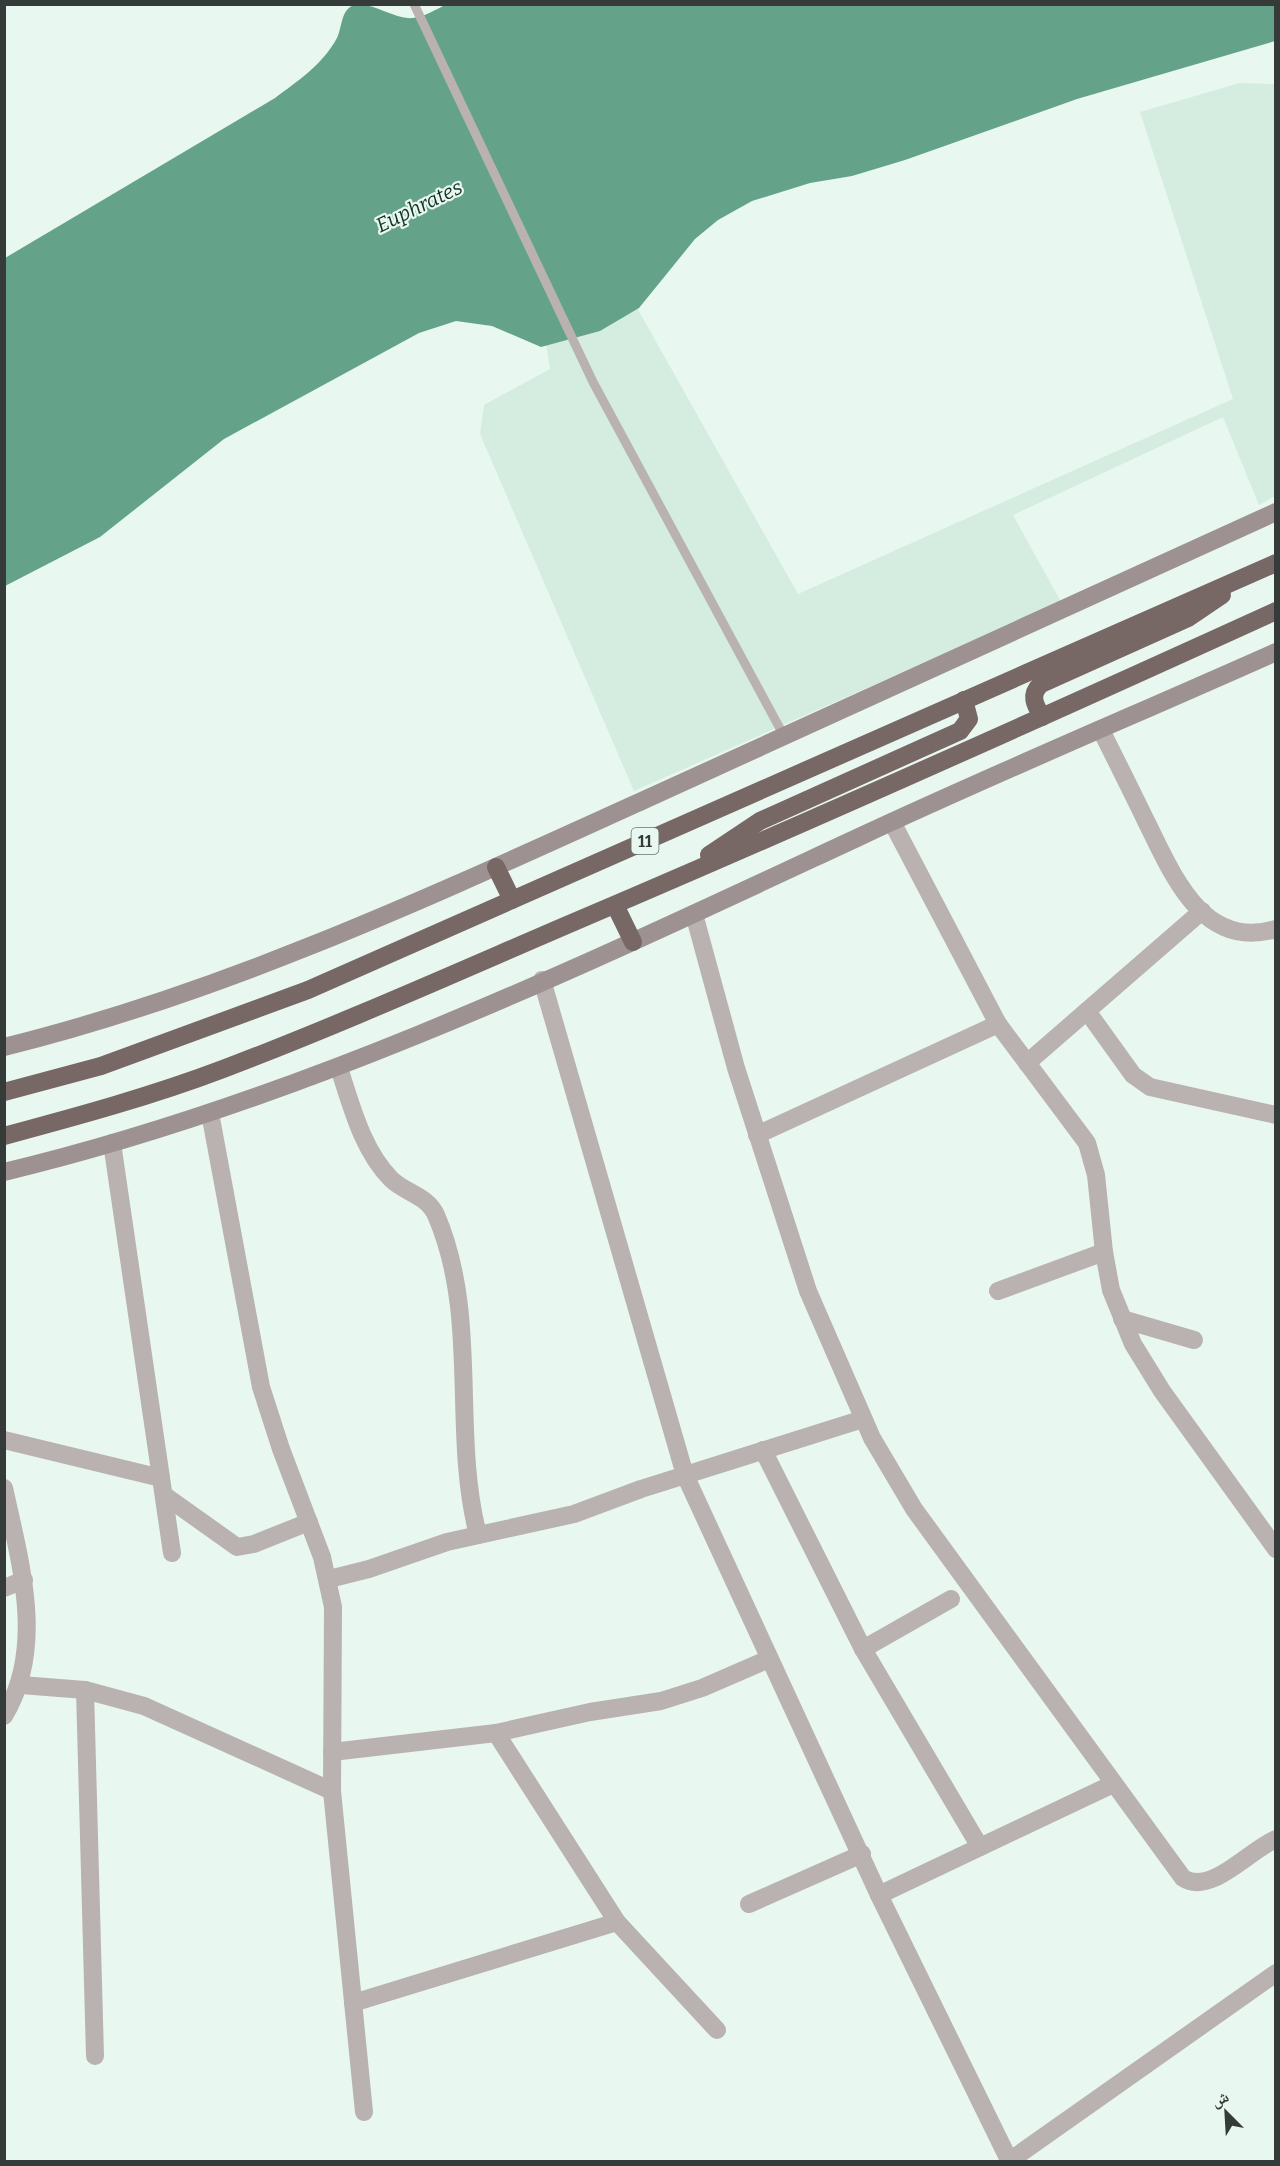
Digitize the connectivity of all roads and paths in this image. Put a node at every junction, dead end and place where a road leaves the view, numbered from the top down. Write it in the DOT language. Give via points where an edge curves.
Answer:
graph roads {
  1 [pos="414,4"];
  2 [pos="1275,512"];
  3 [pos="1275,563"];
  4 [pos="1242,579"];
  5 [pos="1275,610"];
  6 [pos="1275,652"];
  7 [pos="964,700"];
  8 [pos="1042,717"];
  9 [pos="1101,730"];
  10 [pos="783,736"];
  11 [pos="892,822"];
  12 [pos="496,867"];
  13 [pos="681,876"];
  14 [pos="512,900"];
  15 [pos="615,905"];
  16 [pos="1202,911"];
  17 [pos="694,914"];
  18 [pos="1275,929"];
  19 [pos="633,942"];
  20 [pos="542,980"];
  21 [pos="1087,1011"];
  22 [pos="998,1024"];
  23 [pos="4,1047"];
  24 [pos="1027,1063"];
  25 [pos="339,1068"];
  26 [pos="4,1092"];
  27 [pos="210,1113"];
  28 [pos="1275,1115"];
  29 [pos="757,1135"];
  30 [pos="4,1136"];
  31 [pos="112,1143"];
  32 [pos="4,1172"];
  33 [pos="1104,1251"];
  34 [pos="998,1291"];
  35 [pos="1122,1319"];
  36 [pos="1194,1340"];
  37 [pos="863,1419"];
  38 [pos="4,1440"];
  39 [pos="763,1450"];
  40 [pos="685,1475"];
  41 [pos="163,1486"];
  42 [pos="4,1488"];
  43 [pos="309,1522"];
  44 [pos="478,1535"];
  45 [pos="1275,1549"];
  46 [pos="172,1553"];
  47 [pos="328,1579"];
  48 [pos="24,1580"];
  49 [pos="4,1588"];
  50 [pos="951,1599"];
  51 [pos="863,1649"];
  52 [pos="769,1659"];
  53 [pos="21,1684"];
  54 [pos="85,1690"];
  55 [pos="4,1716"];
  56 [pos="496,1733"];
  57 [pos="332,1752"];
  58 [pos="1113,1784"];
  59 [pos="332,1791"];
  60 [pos="1275,1839"];
  61 [pos="980,1847"];
  62 [pos="862,1854"];
  63 [pos="879,1894"];
  64 [pos="749,1904"];
  65 [pos="617,1922"];
  66 [pos="1275,1973"];
  67 [pos="353,2003"];
  68 [pos="717,2030"];
  69 [pos="95,2055"];
  70 [pos="364,2112"];
  71 [pos="1009,2161"];
  1 -- 10 [label="lane" via="593,382"];
  2 -- 10 [label="main road"];
  3 -- 4 [label="highway, 11"];
  4 -- 7 [label="highway, 11"];
  4 -- 8 [label="highway" via="1188,618 1041,684 1034,700"];
  5 -- 8 [label="highway"];
  6 -- 9 [label="main road"];
  7 -- 13 [label="highway" via="969,719 960,731 760,821"];
  7 -- 14 [label="highway, 11"];
  8 -- 13 [label="highway"];
  9 -- 11 [label="main road"];
  9 -- 16 [label="street" via="1181,889"];
  10 -- 12 [label="main road"];
  11 -- 17 [label="main road"];
  11 -- 22 [label="street"];
  12 -- 14 [label="highway"];
  12 -- 23 [label="main road" via="217,983"];
  13 -- 15 [label="highway"];
  14 -- 26 [label="highway, 11" via="308,990 205,1030 101,1066"];
  15 -- 19 [label="highway"];
  15 -- 30 [label="highway" via="220,1070 113,1106"];
  16 -- 18 [label="street" via="1217,923 1243,934"];
  16 -- 21 [label="street"];
  17 -- 19 [label="main road"];
  17 -- 29 [label="street"];
  19 -- 20 [label="main road"];
  20 -- 25 [label="main road"];
  20 -- 40 [label="street"];
  21 -- 24 [label="street"];
  21 -- 28 [label="street" via="1133,1075 1150,1087"];
  22 -- 24 [label="street"];
  22 -- 29 [label="street"];
  24 -- 33 [label="street" via="1082,1133 1092,1153"];
  25 -- 27 [label="main road"];
  25 -- 44 [label="street" via="356,1118 379,1164 400,1186 428,1203 451,1265 460,1301 466,1461"];
  27 -- 31 [label="main road"];
  27 -- 43 [label="street" via="261,1387"];
  29 -- 37 [label="street" via="808,1291"];
  31 -- 32 [label="main road"];
  31 -- 41 [label="street"];
  33 -- 34 [label="street"];
  33 -- 35 [label="street" via="1111,1290"];
  35 -- 36 [label="street"];
  35 -- 45 [label="street" via="1162,1390"];
  37 -- 39 [label="street"];
  37 -- 58 [label="street" via="914,1509"];
  38 -- 41 [label="street"];
  39 -- 40 [label="street"];
  39 -- 51 [label="street"];
  40 -- 44 [label="street" via="574,1514"];
  40 -- 52 [label="street"];
  41 -- 43 [label="street" via="237,1547"];
  41 -- 46 [label="street"];
  42 -- 48 [label="street"];
  43 -- 47 [label="street"];
  44 -- 47 [label="street"];
  47 -- 57 [label="street" via="334,1636"];
  48 -- 49 [label="street"];
  48 -- 53 [label="street" via="26,1652"];
  50 -- 51 [label="street"];
  51 -- 61 [label="street"];
  52 -- 56 [label="street" via="661,1701"];
  52 -- 62 [label="street"];
  53 -- 54 [label="street"];
  53 -- 55 [label="street"];
  54 -- 59 [label="street" via="144,1706"];
  54 -- 69 [label="street"];
  56 -- 57 [label="street"];
  56 -- 65 [label="street"];
  57 -- 59 [label="street"];
  58 -- 60 [label="street" via="1178,1873 1189,1881 1209,1881"];
  58 -- 61 [label="street"];
  59 -- 67 [label="street"];
  61 -- 63 [label="street"];
  62 -- 63 [label="street"];
  62 -- 64 [label="street"];
  63 -- 71 [label="street"];
  65 -- 67 [label="street"];
  65 -- 68 [label="street"];
  66 -- 71 [label="street"];
  67 -- 70 [label="street"];
}
